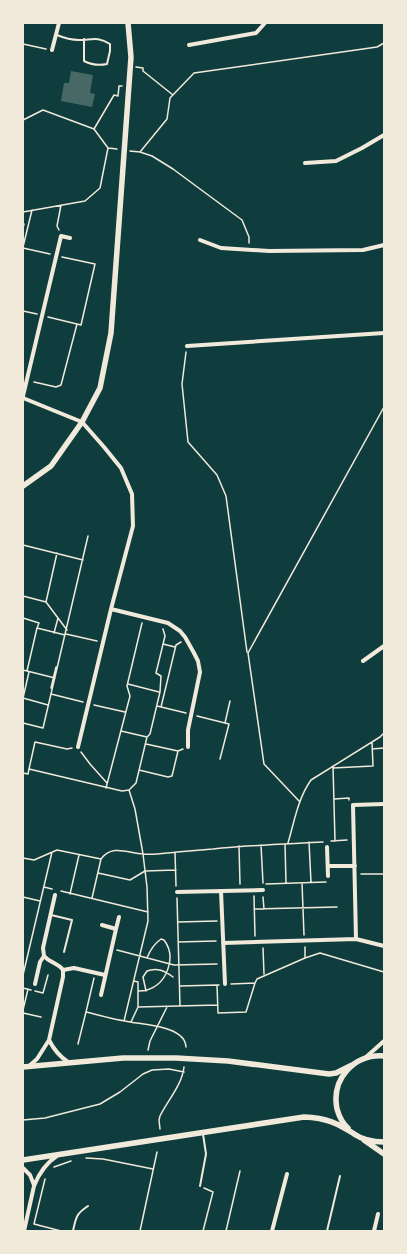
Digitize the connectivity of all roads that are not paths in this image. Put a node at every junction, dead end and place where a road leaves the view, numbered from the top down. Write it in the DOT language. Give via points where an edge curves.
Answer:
graph roads {
  1 [pos="59,23"];
  2 [pos="128,23"];
  3 [pos="265,23"];
  4 [pos="56,35"];
  5 [pos="84,40"];
  6 [pos="190,45"];
  7 [pos="52,50"];
  8 [pos="384,135"];
  9 [pos="305,163"];
  10 [pos="70,238"];
  11 [pos="200,240"];
  12 [pos="384,245"];
  13 [pos="384,333"];
  14 [pos="187,346"];
  15 [pos="23,397"];
  16 [pos="82,422"];
  17 [pos="23,486"];
  18 [pos="111,609"];
  19 [pos="384,646"];
  20 [pos="363,661"];
  21 [pos="78,747"];
  22 [pos="188,747"];
  23 [pos="384,804"];
  24 [pos="327,847"];
  25 [pos="328,866"];
  26 [pos="355,866"];
  27 [pos="328,876"];
  28 [pos="263,890"];
  29 [pos="221,891"];
  30 [pos="177,892"];
  31 [pos="55,895"];
  32 [pos="51,915"];
  33 [pos="119,917"];
  34 [pos="102,926"];
  35 [pos="116,929"];
  36 [pos="356,939"];
  37 [pos="223,942"];
  38 [pos="384,946"];
  39 [pos="64,952"];
  40 [pos="44,956"];
  41 [pos="63,970"];
  42 [pos="105,975"];
  43 [pos="35,984"];
  44 [pos="225,984"];
  45 [pos="101,995"];
  46 [pos="49,1040"];
  47 [pos="384,1041"];
  48 [pos="384,1056"];
  49 [pos="365,1058"];
  50 [pos="68,1062"];
  51 [pos="352,1065"];
  52 [pos="26,1067"];
  53 [pos="203,1133"];
  54 [pos="356,1135"];
  55 [pos="362,1139"];
  56 [pos="384,1142"];
  57 [pos="384,1154"];
  58 [pos="58,1155"];
  59 [pos="23,1160"];
  60 [pos="23,1168"];
  61 [pos="287,1174"];
  62 [pos="340,1176"];
  63 [pos="34,1186"];
  64 [pos="200,1186"];
  65 [pos="88,1206"];
  66 [pos="378,1214"];
  67 [pos="24,1231"];
  68 [pos="73,1231"];
  69 [pos="272,1231"];
  70 [pos="327,1231"];
  71 [pos="374,1231"];
  1 -- 4 [label="street"];
  2 -- 16 [label="street" via="131,57 111,332 100,388"];
  3 -- 6 [label="street" via="256,33"];
  4 -- 5 [label="lane"];
  4 -- 7 [label="street"];
  5 -- 5 [label="lane" via="102,39 110,44 107,64 91,65 84,61"];
  8 -- 9 [label="street" via="336,161"];
  10 -- 15 [label="street" via="61,236"];
  11 -- 12 [label="street" via="221,248 269,251 363,250"];
  13 -- 14 [label="street"];
  15 -- 16 [label="street"];
  16 -- 17 [label="street" via="51,466"];
  16 -- 18 [label="street" via="121,468 132,494 132,526"];
  18 -- 21 [label="street"];
  18 -- 22 [label="street" via="161,621 175,627 186,639 198,661 200,672 188,730"];
  19 -- 20 [label="street"];
  23 -- 26 [label="street" via="353,804"];
  24 -- 25 [label="street"];
  25 -- 26 [label="street"];
  25 -- 27 [label="street"];
  26 -- 36 [label="street"];
  28 -- 29 [label="street"];
  29 -- 30 [label="street"];
  29 -- 37 [label="street"];
  31 -- 32 [label="street"];
  32 -- 39 [label="lane" via="72,920"];
  32 -- 40 [label="street" via="43,948"];
  33 -- 35 [label="street"];
  34 -- 35 [label="street"];
  35 -- 42 [label="street"];
  36 -- 37 [label="street"];
  36 -- 38 [label="street"];
  37 -- 44 [label="street"];
  40 -- 41 [label="street"];
  40 -- 43 [label="street"];
  41 -- 42 [label="street" via="74,968"];
  41 -- 46 [label="street"];
  42 -- 45 [label="street"];
  46 -- 50 [label="street" via="60,1057"];
  46 -- 52 [label="street" via="37,1059"];
  47 -- 49 [label="street"];
  48 -- 49 [label="street"];
  49 -- 51 [label="street"];
  50 -- 51 [label="street" via="123,1058 228,1061 322,1074 336,1073"];
  50 -- 52 [label="street"];
  51 -- 54 [label="street" via="337,1087 336,1101 345,1126"];
  53 -- 54 [label="street" via="304,1117 333,1122"];
  53 -- 58 [label="street"];
  53 -- 64 [label="lane" via="206,1154"];
  54 -- 55 [label="street"];
  55 -- 56 [label="street"];
  55 -- 57 [label="street"];
  58 -- 59 [label="street"];
  58 -- 63 [label="street" via="44,1167"];
  60 -- 63 [label="street" via="30,1175"];
  61 -- 69 [label="street"];
  62 -- 70 [label="lane"];
  63 -- 67 [label="street"];
  65 -- 68 [label="lane" via="78,1215"];
  66 -- 71 [label="street"];
}
